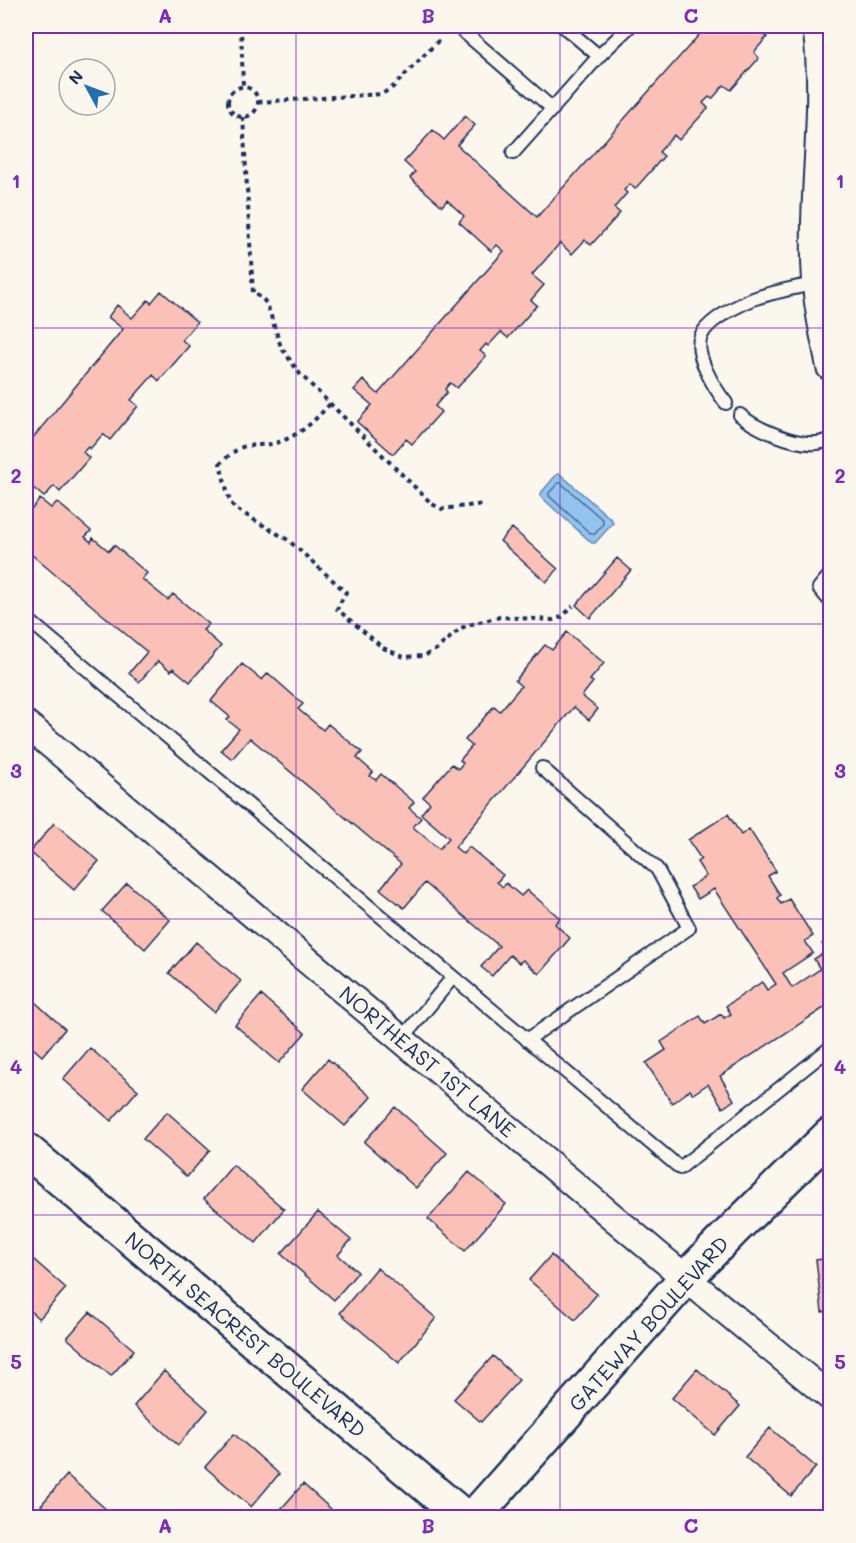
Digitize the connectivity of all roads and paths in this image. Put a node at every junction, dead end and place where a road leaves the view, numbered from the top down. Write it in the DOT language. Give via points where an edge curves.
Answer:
graph roads {
  1 [pos="241,26"];
  2 [pos="457,26"];
  3 [pos="563,26"];
  4 [pos="630,26"];
  5 [pos="816,26"];
  6 [pos="445,33"];
  7 [pos="599,56"];
  8 [pos="243,87"];
  9 [pos="258,102"];
  10 [pos="553,109"];
  11 [pos="243,117"];
  12 [pos="513,153"];
  13 [pos="823,257"];
  14 [pos="816,283"];
  15 [pos="831,367"];
  16 [pos="726,403"];
  17 [pos="330,404"];
  18 [pos="740,416"];
  19 [pos="831,440"];
  20 [pos="484,504"];
  21 [pos="831,575"];
  22 [pos="831,601"];
  23 [pos="573,606"];
  24 [pos="26,618"];
  25 [pos="26,724"];
  26 [pos="542,768"];
  27 [pos="453,977"];
  28 [pos="402,1039"];
  29 [pos="527,1040"];
  30 [pos="831,1048"];
  31 [pos="831,1135"];
  32 [pos="26,1150"];
  33 [pos="687,1278"];
  34 [pos="831,1397"];
  35 [pos="465,1518"];
  36 [pos="473,1518"];
  1 -- 8 [label="path"];
  2 -- 10 [label="lane"];
  3 -- 7 [label="lane"];
  4 -- 7 [label="lane"];
  5 -- 13 [label="street"];
  6 -- 9 [label="path" via="393,87 382,93"];
  7 -- 10 [label="lane"];
  8 -- 9 [label="path" via="254,92"];
  8 -- 11 [label="path" via="233,91 228,103 233,113"];
  9 -- 11 [label="path" via="250,116"];
  10 -- 12 [label="lane"];
  11 -- 17 [label="path" via="253,294 267,304 281,347 290,360"];
  13 -- 14 [label="street"];
  14 -- 15 [label="street"];
  14 -- 16 [label="lane" via="754,298 708,326 700,337 699,348"];
  17 -- 20 [label="path" via="432,504 442,509"];
  17 -- 23 [label="path" via="307,428 292,437 244,446 220,464 230,502 236,509 288,540 346,592 337,609 382,648 404,657 424,656 461,628 475,623 500,617 553,620"];
  18 -- 19 [label="lane" via="768,433 816,443"];
  21 -- 22 [label="lane" via="819,588"];
  24 -- 27 [label="lane"];
  25 -- 28 [label="street, NORTHEAST 1ST LANE"];
  26 -- 29 [label="lane" via="657,869 689,928"];
  27 -- 28 [label="lane"];
  27 -- 29 [label="lane"];
  28 -- 33 [label="street, NORTHEAST 1ST LANE"];
  29 -- 30 [label="lane" via="680,1168"];
  31 -- 33 [label="street, GATEWAY BOULEVARD"];
  32 -- 35 [label="street, NORTH SEACREST BOULEVARD"];
  33 -- 34 [label="street, NORTHEAST 1ST LANE"];
  33 -- 36 [label="street, GATEWAY BOULEVARD"];
}
